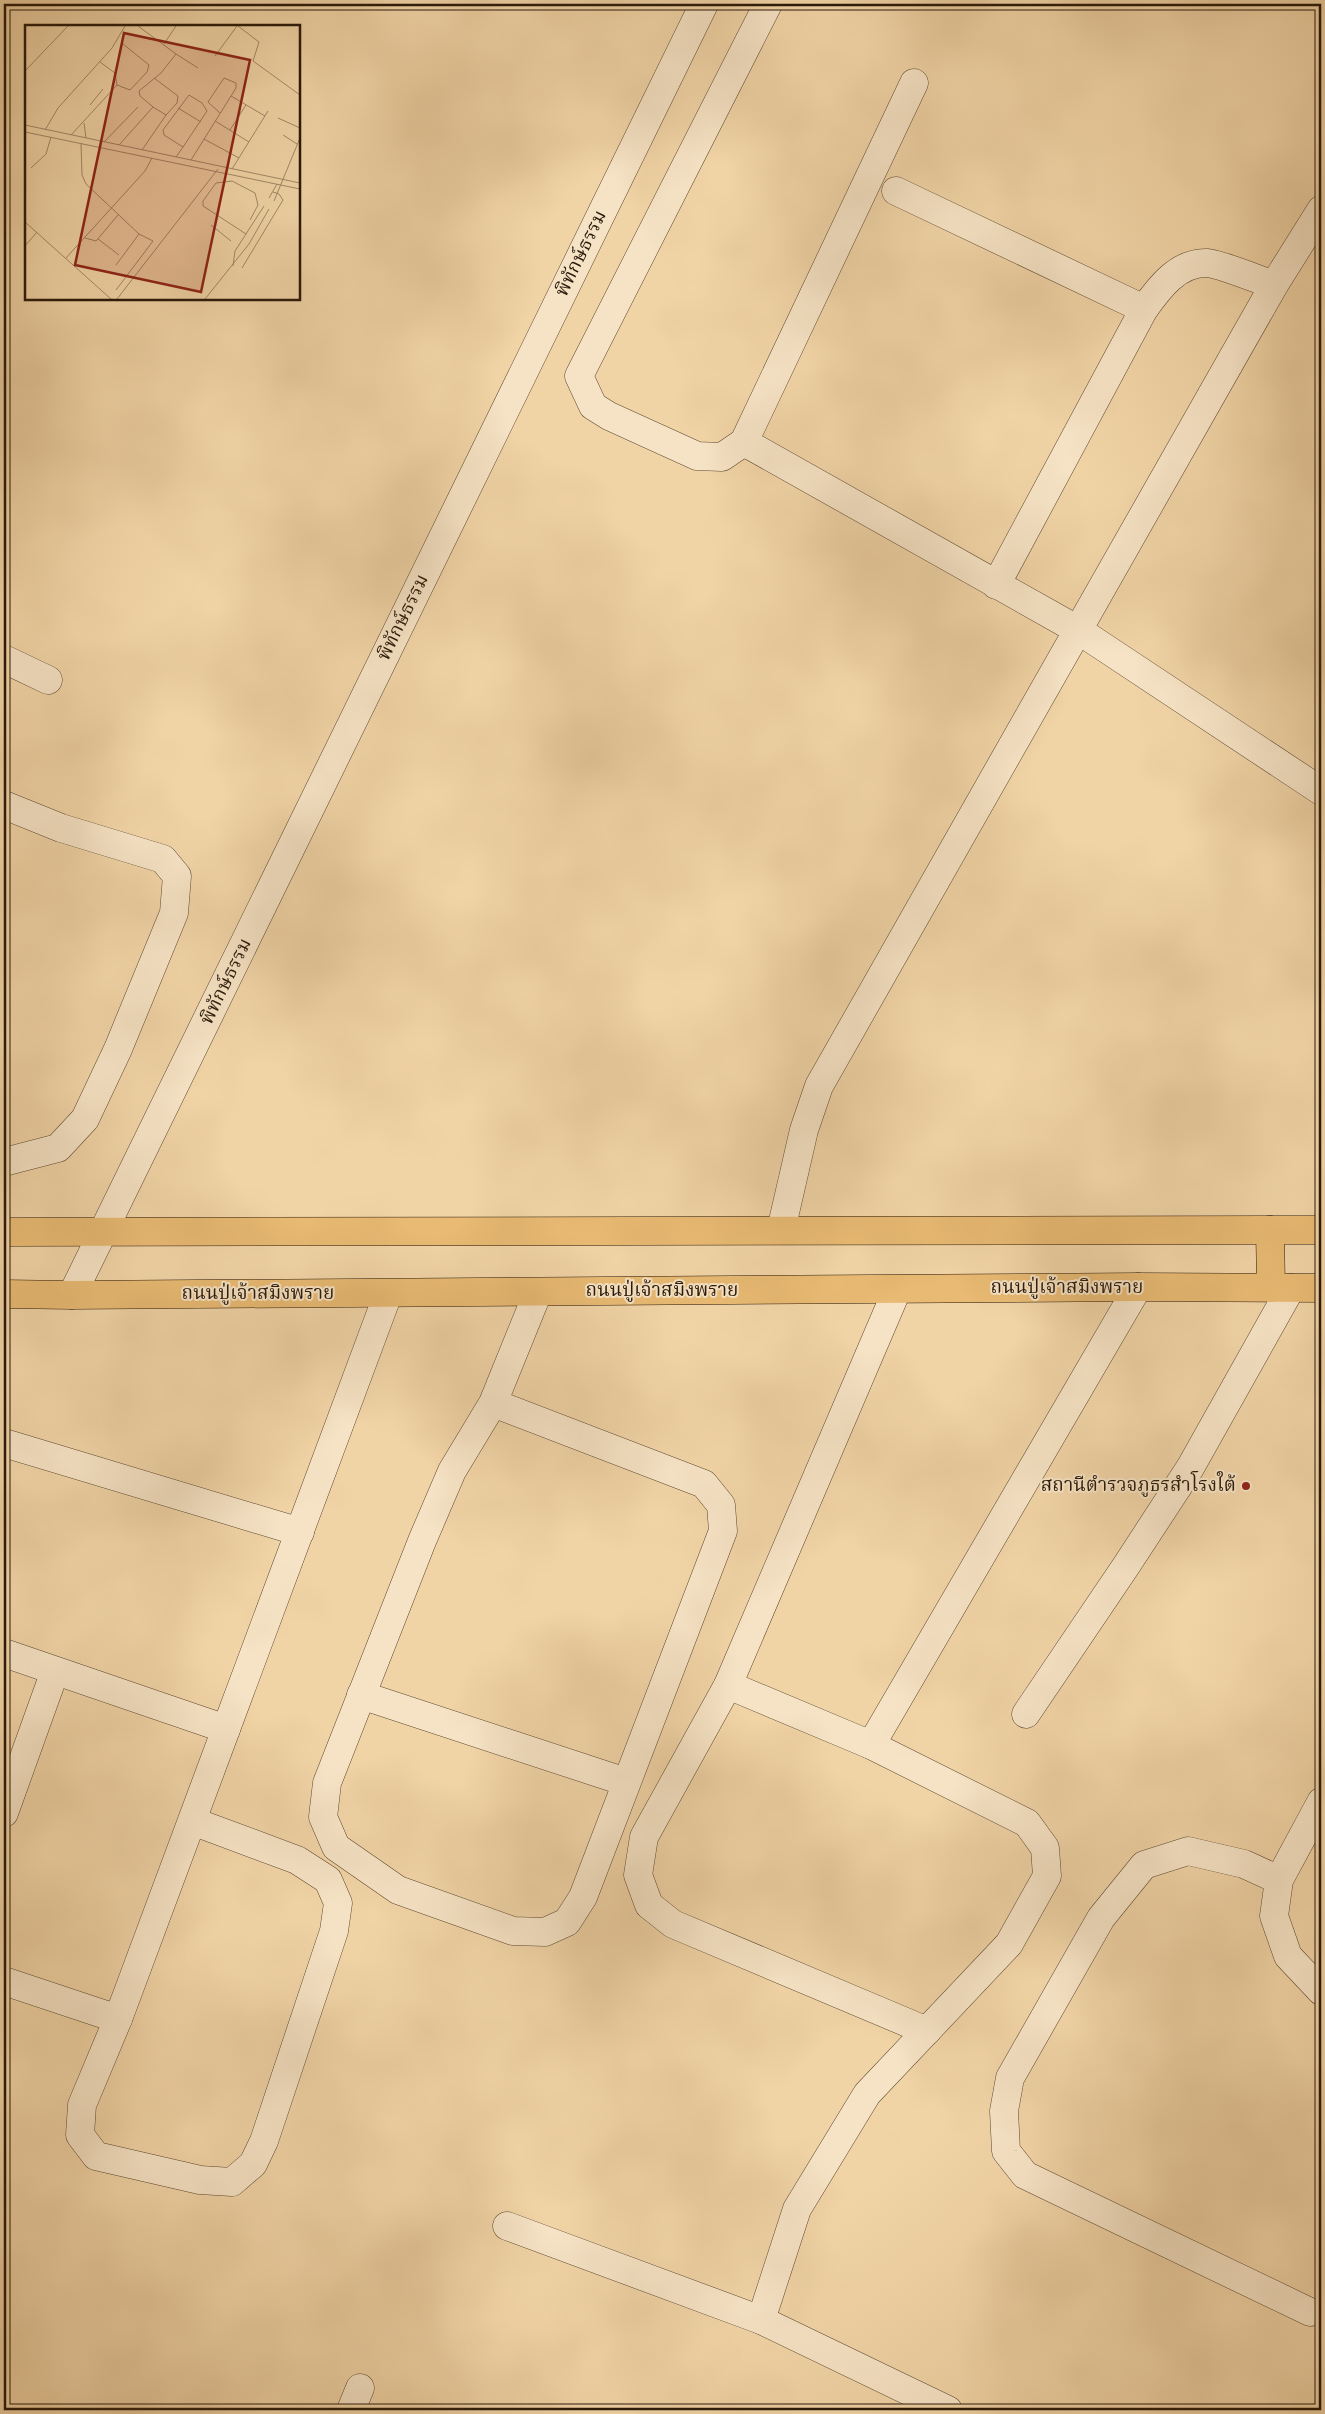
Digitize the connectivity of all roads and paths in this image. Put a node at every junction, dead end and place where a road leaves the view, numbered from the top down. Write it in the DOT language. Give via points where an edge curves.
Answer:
graph roads {
  1 [pos="704,4"];
  2 [pos="768,4"];
  3 [pos="914,84"];
  4 [pos="896,191"];
  5 [pos="1321,210"];
  6 [pos="1274,285"];
  7 [pos="1144,309"];
  8 [pos="744,442"];
  9 [pos="996,585"];
  10 [pos="1078,630"];
  11 [pos="4,659"];
  12 [pos="48,680"];
  13 [pos="1321,791"];
  14 [pos="4,805"];
  15 [pos="4,1162"];
  16 [pos="782,1230"];
  17 [pos="1270,1230"];
  18 [pos="1321,1230"];
  19 [pos="4,1232"];
  20 [pos="104,1232"];
  21 [pos="1138,1287"];
  22 [pos="1281,1288"];
  23 [pos="1321,1288"];
  24 [pos="897,1290"];
  25 [pos="538,1292"];
  26 [pos="4,1294"];
  27 [pos="388,1294"];
  28 [pos="72,1295"];
  29 [pos="493,1403"];
  30 [pos="4,1443"];
  31 [pos="300,1532"];
  32 [pos="4,1653"];
  33 [pos="55,1671"];
  34 [pos="728,1685"];
  35 [pos="361,1695"];
  36 [pos="1026,1714"];
  37 [pos="226,1729"];
  38 [pos="871,1745"];
  39 [pos="626,1782"];
  40 [pos="1321,1802"];
  41 [pos="4,1813"];
  42 [pos="192,1821"];
  43 [pos="1279,1880"];
  44 [pos="1318,1980"];
  45 [pos="4,1981"];
  46 [pos="118,2019"];
  47 [pos="927,2032"];
  48 [pos="507,2226"];
  49 [pos="1310,2312"];
  50 [pos="761,2320"];
  51 [pos="898,2400"];
  52 [pos="948,2410"];
  1 -- 20 [label="street, พิทักษ์ธรรม"];
  2 -- 8 [label="street" via="579,376 593,406 697,456 722,457"];
  3 -- 8 [label="street"];
  4 -- 7 [label="street"];
  5 -- 6 [label="street"];
  6 -- 7 [label="street" via="1208,263 1183,268 1160,286"];
  6 -- 10 [label="street"];
  7 -- 9 [label="street"];
  8 -- 9 [label="street"];
  9 -- 10 [label="street"];
  10 -- 13 [label="street"];
  10 -- 16 [label="street" via="819,1086 804,1130"];
  11 -- 12 [label="street"];
  14 -- 15 [label="street" via="61,828 163,859 177,876 174,912 118,1049 85,1119 58,1148"];
  16 -- 17 [label="main road"];
  16 -- 20 [label="main road"];
  17 -- 18 [label="main road"];
  17 -- 22 [label="main road"];
  19 -- 20 [label="main road"];
  20 -- 28 [label="street, พิทักษ์ธรรม"];
  21 -- 22 [label="main road, ถนนปู่เจ้าสมิงพราย"];
  21 -- 24 [label="main road, ถนนปู่เจ้าสมิงพราย"];
  21 -- 38 [label="street"];
  22 -- 23 [label="main road, ถนนปู่เจ้าสมิงพราย"];
  22 -- 36 [label="street" via="1190,1468"];
  24 -- 25 [label="main road, ถนนปู่เจ้าสมิงพราย"];
  24 -- 34 [label="street"];
  25 -- 27 [label="main road, ถนนปู่เจ้าสมิงพราย"];
  25 -- 29 [label="street"];
  26 -- 28 [label="main road, ถนนปู่เจ้าสมิงพราย"];
  27 -- 28 [label="main road, ถนนปู่เจ้าสมิงพราย"];
  27 -- 31 [label="street"];
  29 -- 35 [label="street" via="452,1471"];
  29 -- 39 [label="street" via="704,1484 720,1505 724,1531"];
  30 -- 31 [label="street"];
  31 -- 37 [label="street"];
  32 -- 33 [label="street"];
  33 -- 37 [label="street"];
  33 -- 41 [label="street"];
  34 -- 38 [label="street"];
  34 -- 47 [label="street" via="644,1837 638,1875 649,1905 673,1924"];
  35 -- 39 [label="street"];
  35 -- 39 [label="street" via="326,1783 323,1817 336,1847 398,1890 513,1931 545,1932 567,1922 583,1897"];
  37 -- 42 [label="street"];
  38 -- 47 [label="street" via="1027,1823 1045,1848 1047,1876 1009,1944"];
  40 -- 43 [label="street"];
  42 -- 46 [label="street"];
  42 -- 46 [label="street" via="297,1860 328,1880 338,1903 334,1931 264,2141 253,2164 232,2182 200,2180 96,2156 86,2145 80,2135 82,2106"];
  43 -- 44 [label="street" via="1274,1916 1288,1956"];
  43 -- 49 [label="street" via="1244,1864 1188,1851 1144,1865 1101,1918 1010,2078 1004,2111 1006,2151 1025,2175"];
  45 -- 46 [label="street"];
  47 -- 50 [label="street" via="867,2094 797,2209"];
  48 -- 50 [label="street"];
  50 -- 51 [label="street"];
  51 -- 52 [label="street"];
}
